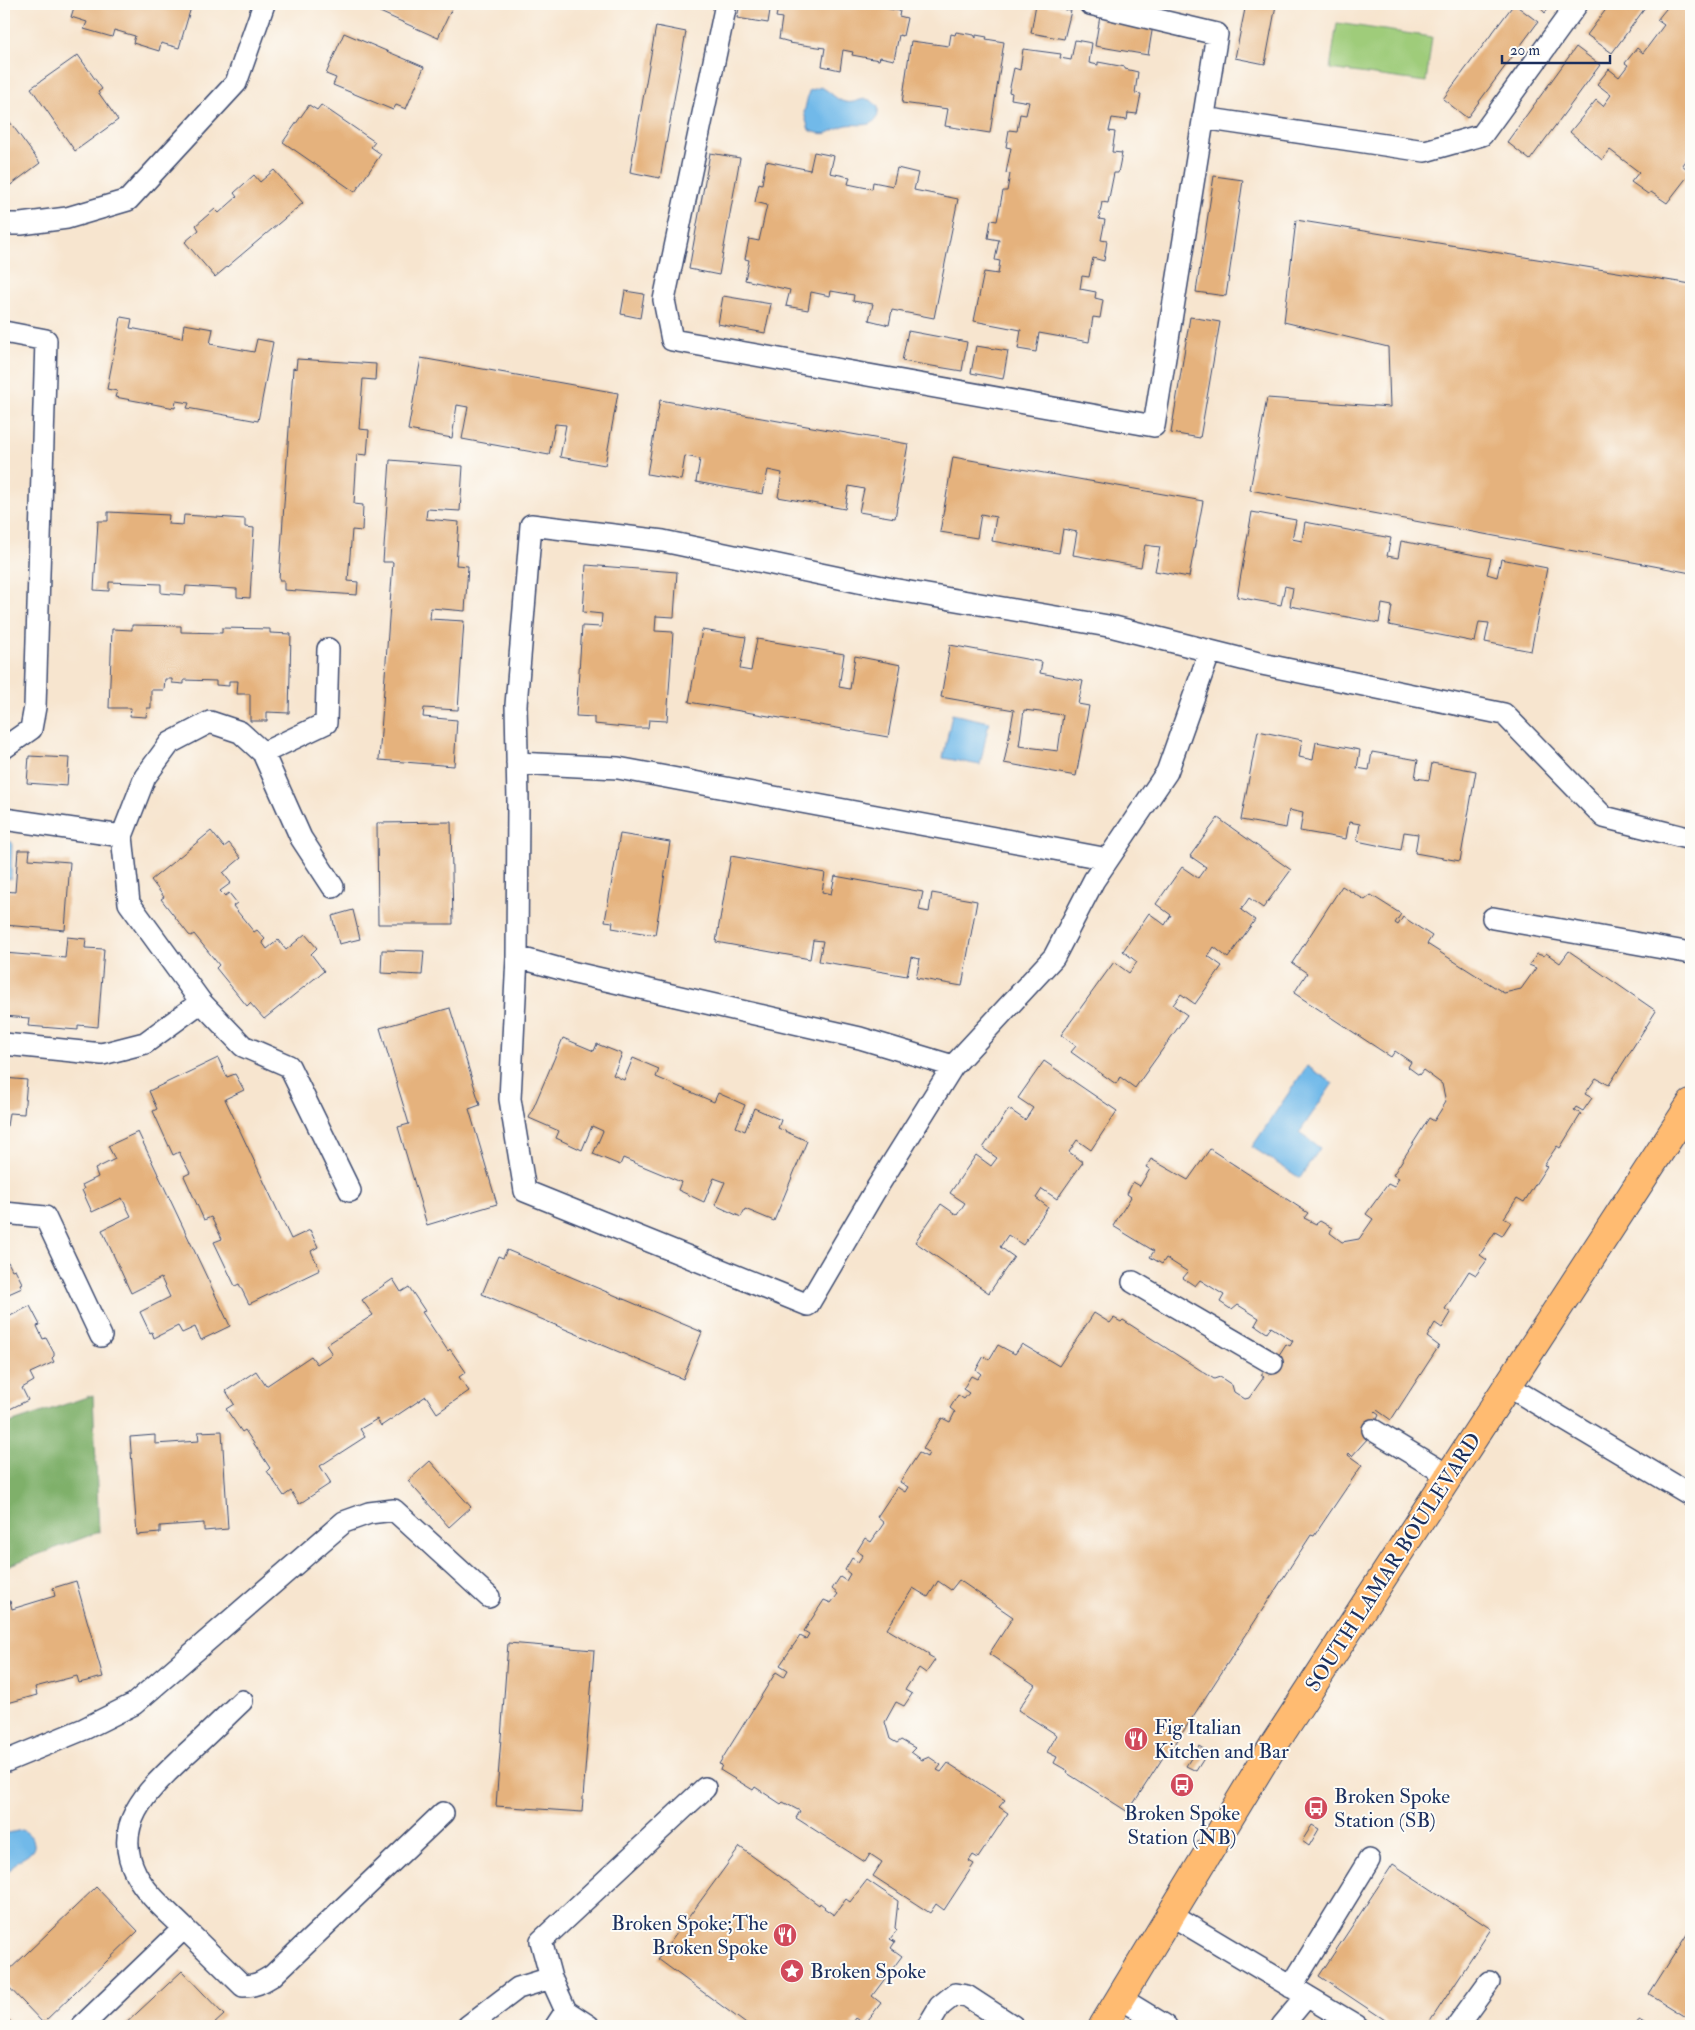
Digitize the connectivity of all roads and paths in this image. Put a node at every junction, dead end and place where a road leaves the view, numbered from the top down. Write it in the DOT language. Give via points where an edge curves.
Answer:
graph roads {
  1 [pos="264,4"];
  2 [pos="726,4"];
  3 [pos="1090,4"];
  4 [pos="1577,4"];
  5 [pos="1203,118"];
  6 [pos="4,224"];
  7 [pos="4,332"];
  8 [pos="328,649"];
  9 [pos="1210,651"];
  10 [pos="4,748"];
  11 [pos="264,753"];
  12 [pos="517,763"];
  13 [pos="4,819"];
  14 [pos="122,836"];
  15 [pos="1691,838"];
  16 [pos="1108,859"];
  17 [pos="333,887"];
  18 [pos="1493,918"];
  19 [pos="1691,953"];
  20 [pos="517,957"];
  21 [pos="201,1002"];
  22 [pos="4,1044"];
  23 [pos="953,1066"];
  24 [pos="1691,1104"];
  25 [pos="350,1191"];
  26 [pos="4,1213"];
  27 [pos="1133,1282"];
  28 [pos="101,1336"];
  29 [pos="1272,1363"];
  30 [pos="1508,1386"];
  31 [pos="1373,1430"];
  32 [pos="1449,1476"];
  33 [pos="1691,1495"];
  34 [pos="489,1597"];
  35 [pos="242,1701"];
  36 [pos="4,1762"];
  37 [pos="705,1788"];
  38 [pos="444,1813"];
  39 [pos="1369,1860"];
  40 [pos="1171,1915"];
  41 [pos="184,1928"];
  42 [pos="551,1978"];
  43 [pos="1489,1982"];
  44 [pos="1299,1992"];
  45 [pos="1120,1998"];
  46 [pos="561,2019"];
  47 [pos="82,2026"];
  48 [pos="468,2026"];
  49 [pos="589,2026"];
  50 [pos="928,2026"];
  51 [pos="1013,2026"];
  52 [pos="1104,2026"];
  53 [pos="1166,2026"];
  54 [pos="1282,2026"];
  55 [pos="1357,2026"];
  56 [pos="1457,2026"];
  1 -- 6 [label="lane" via="236,83 128,200 67,218"];
  2 -- 5 [label="lane" via="664,300 672,340 1154,426"];
  3 -- 5 [label="lane" via="1217,34"];
  4 -- 5 [label="lane" via="1482,135 1425,151"];
  7 -- 10 [label="lane" via="46,340 36,707 31,729"];
  8 -- 11 [label="lane" via="326,723"];
  9 -- 12 [label="lane" via="1114,627 892,589 663,541 531,525 516,705"];
  9 -- 15 [label="lane" via="1504,714 1604,817"];
  9 -- 16 [label="lane" via="1167,772"];
  11 -- 14 [label="lane" via="240,732 210,722 170,743 145,777"];
  11 -- 17 [label="lane" via="301,838"];
  12 -- 16 [label="lane" via="618,768"];
  12 -- 20 [label="lane"];
  13 -- 14 [label="lane"];
  14 -- 21 [label="lane" via="128,903"];
  16 -- 23 [label="lane" via="1054,957"];
  18 -- 19 [label="lane"];
  20 -- 23 [label="lane" via="860,1038"];
  20 -- 23 [label="lane" via="510,1099 525,1191 808,1305"];
  21 -- 22 [label="lane" via="145,1043 102,1054"];
  21 -- 25 [label="lane" via="243,1046 289,1066"];
  24 -- 30 [label="main road, SOUTH LAMAR BOULEVARD"];
  26 -- 28 [label="lane" via="45,1217"];
  27 -- 29 [label="lane"];
  30 -- 32 [label="main road, SOUTH LAMAR BOULEVARD"];
  30 -- 33 [label="lane"];
  31 -- 32 [label="lane"];
  32 -- 40 [label="main road, SOUTH LAMAR BOULEVARD" via="1273,1746"];
  34 -- 36 [label="lane" via="394,1510 369,1513 344,1522 134,1704"];
  35 -- 41 [label="lane" via="150,1790 134,1814 127,1835 135,1873 148,1893"];
  37 -- 42 [label="lane" via="541,1941"];
  38 -- 41 [label="lane" via="261,1983 243,1986"];
  39 -- 44 [label="lane"];
  40 -- 44 [label="lane"];
  40 -- 45 [label="main road, SOUTH LAMAR BOULEVARD"];
  41 -- 47 [label="lane"];
  42 -- 46 [label="lane"];
  42 -- 48 [label="lane" via="518,1988"];
  43 -- 56 [label="lane"];
  44 -- 54 [label="lane"];
  44 -- 55 [label="lane"];
  45 -- 52 [label="main road, SOUTH LAMAR BOULEVARD"];
  45 -- 53 [label="lane"];
  46 -- 49 [label="lane"];
  50 -- 51 [label="lane" via="940,2006 955,1994 967,1996"];
}
